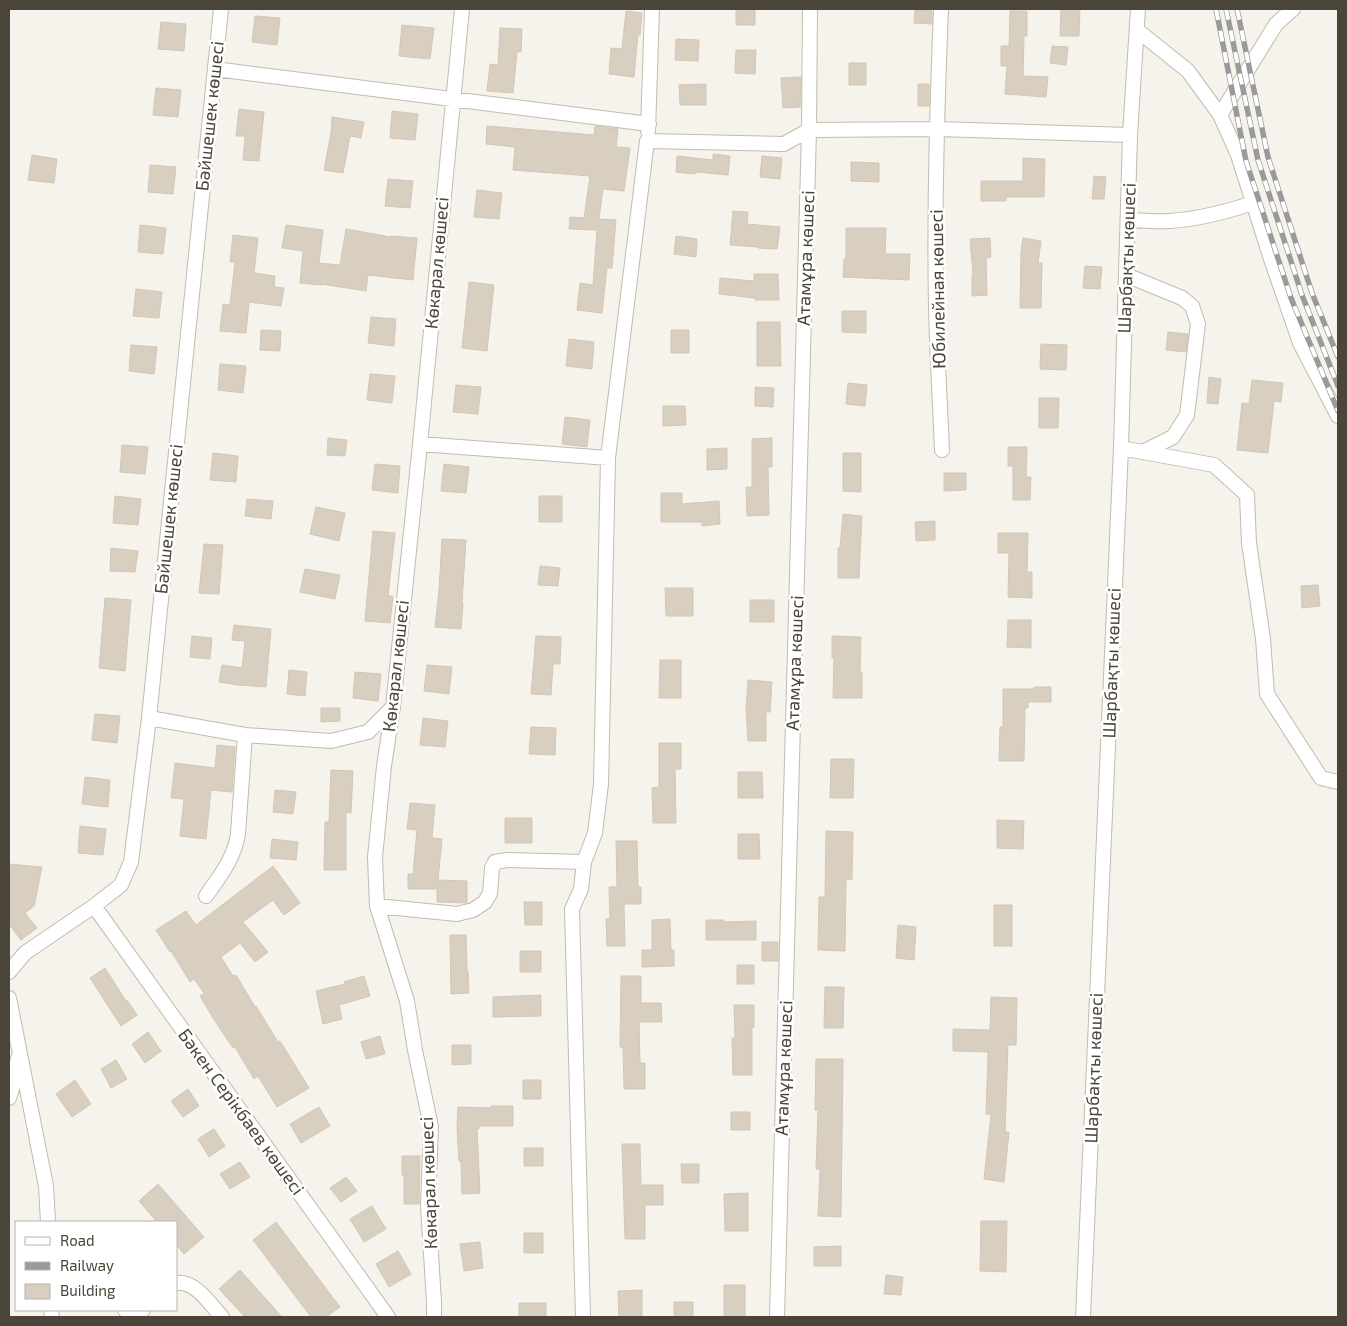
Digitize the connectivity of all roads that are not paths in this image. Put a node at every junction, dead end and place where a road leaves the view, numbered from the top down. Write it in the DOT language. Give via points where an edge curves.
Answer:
graph roads {
  1 [pos="221,9"];
  2 [pos="462,9"];
  3 [pos="652,9"];
  4 [pos="810,9"];
  5 [pos="941,9"];
  6 [pos="1138,9"];
  7 [pos="1293,9"];
  8 [pos="1138,30"];
  9 [pos="215,69"];
  10 [pos="453,98"];
  11 [pos="1220,115"];
  12 [pos="649,124"];
  13 [pos="937,128"];
  14 [pos="809,130"];
  15 [pos="1130,135"];
  16 [pos="647,141"];
  17 [pos="1253,203"];
  18 [pos="1128,220"];
  19 [pos="1126,275"];
  20 [pos="1338,416"];
  21 [pos="420,444"];
  22 [pos="1121,448"];
  23 [pos="942,450"];
  24 [pos="1143,452"];
  25 [pos="608,458"];
  26 [pos="393,707"];
  27 [pos="149,718"];
  28 [pos="245,735"];
  29 [pos="1338,782"];
  30 [pos="584,862"];
  31 [pos="206,896"];
  32 [pos="94,906"];
  33 [pos="377,906"];
  34 [pos="9,972"];
  35 [pos="9,998"];
  36 [pos="20,1052"];
  37 [pos="9,1098"];
  38 [pos="48,1221"];
  39 [pos="178,1283"];
  40 [pos="222,1317"];
  41 [pos="388,1317"];
  42 [pos="434,1317"];
  43 [pos="583,1317"];
  44 [pos="777,1317"];
  45 [pos="1083,1317"];
  1 -- 9 [label="street, Бәйшешек көшесі"];
  2 -- 10 [label="street, Көкарал көшесі"];
  3 -- 12 [label="street"];
  4 -- 14 [label="street, Атамұра көшесі"];
  5 -- 13 [label="street, Юбилейная көшесі"];
  6 -- 8 [label="street, Шарбақты көшесі"];
  7 -- 11 [label="street" via="1276,24"];
  8 -- 11 [label="street" via="1188,71"];
  8 -- 15 [label="street, Шарбақты көшесі"];
  9 -- 10 [label="street"];
  9 -- 27 [label="street, Бәйшешек көшесі"];
  10 -- 12 [label="street"];
  10 -- 21 [label="street, Көкарал көшесі"];
  11 -- 17 [label="street" via="1238,155"];
  12 -- 16 [label="street"];
  13 -- 14 [label="street"];
  13 -- 15 [label="street"];
  13 -- 23 [label="street, Юбилейная көшесі" via="936,306"];
  14 -- 16 [label="street" via="784,144"];
  14 -- 44 [label="street, Атамұра көшесі"];
  15 -- 18 [label="street, Шарбақты көшесі"];
  16 -- 25 [label="street"];
  17 -- 18 [label="street" via="1199,218"];
  17 -- 20 [label="street" via="1300,343"];
  18 -- 19 [label="street, Шарбақты көшесі"];
  19 -- 22 [label="street, Шарбақты көшесі"];
  19 -- 24 [label="street" via="1182,298 1192,306 1198,324 1187,415 1173,436"];
  21 -- 25 [label="street"];
  21 -- 26 [label="street, Көкарал көшесі"];
  22 -- 24 [label="street"];
  22 -- 45 [label="street, Шарбақты көшесі"];
  24 -- 29 [label="street" via="1214,465 1247,495 1249,543 1263,639 1267,694 1320,778"];
  25 -- 30 [label="street" via="601,784 594,833"];
  26 -- 28 [label="street" via="368,732 331,741"];
  26 -- 33 [label="street, Көкарал көшесі" via="375,857"];
  27 -- 28 [label="street"];
  27 -- 32 [label="street, Бәйшешек көшесі" via="130,862 121,885"];
  28 -- 31 [label="street" via="236,846"];
  30 -- 33 [label="street" via="495,862 490,893 485,902 458,914"];
  30 -- 43 [label="street" via="581,889 572,908"];
  32 -- 34 [label="street, Бәйшешек көшесі" via="25,953"];
  32 -- 41 [label="street, Бәкен Серікбаев көшесі"];
  33 -- 42 [label="street, Көкарал көшесі" via="407,1001 431,1127 428,1206"];
  35 -- 36 [label="street"];
  36 -- 37 [label="street"];
  36 -- 38 [label="street" via="46,1186"];
  39 -- 40 [label="street" via="194,1286"];
}
